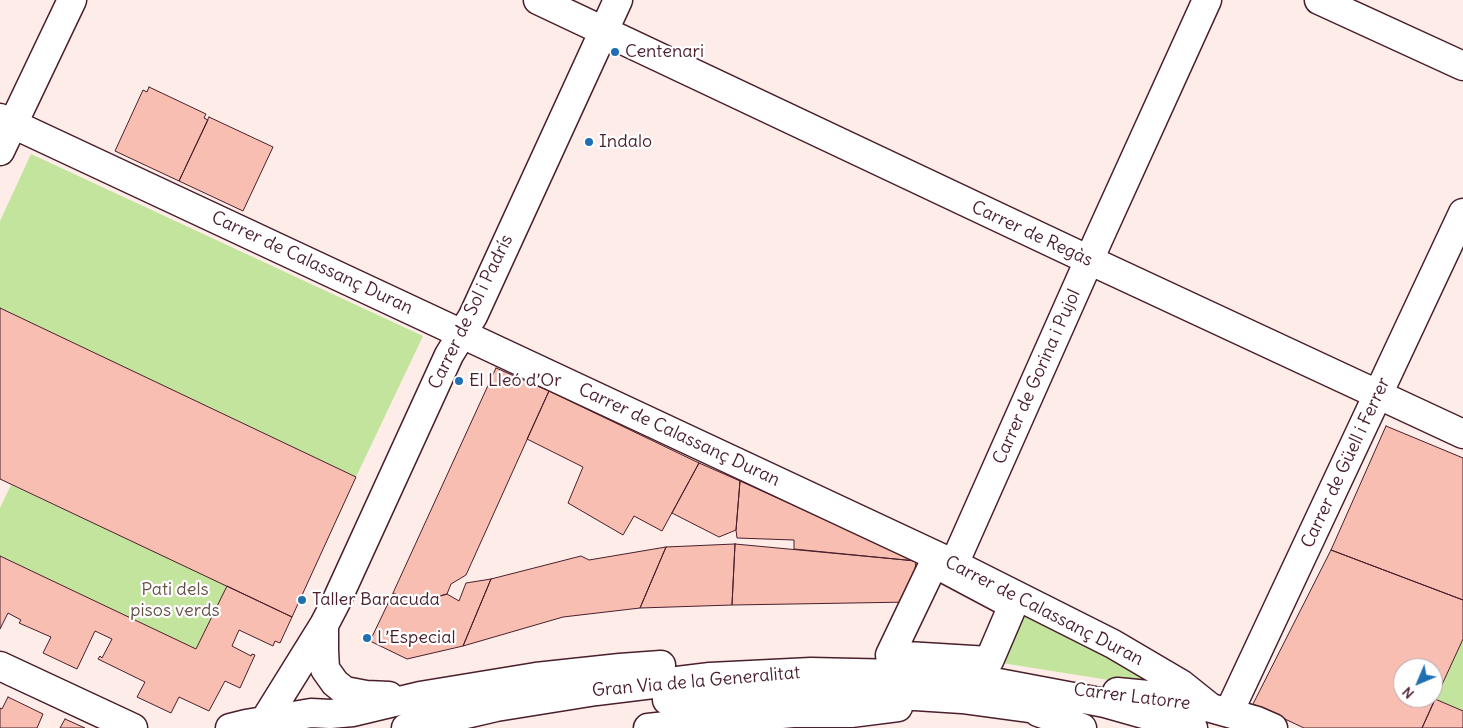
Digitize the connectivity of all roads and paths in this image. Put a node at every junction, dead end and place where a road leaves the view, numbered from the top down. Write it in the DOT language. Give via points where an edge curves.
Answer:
graph roads {
  1 [pos="72,0"];
  2 [pos="538,0"];
  3 [pos="618,0"];
  4 [pos="1207,0"];
  5 [pos="1319,0"];
  6 [pos="603,31"];
  7 [pos="1463,66"];
  8 [pos="6,121"];
  9 [pos="0,151"];
  10 [pos="1463,213"];
  11 [pos="1089,260"];
  12 [pos="461,334"];
  13 [pos="1378,395"];
  14 [pos="1463,434"];
  15 [pos="944,564"];
  16 [pos="324,625"];
  17 [pos="0,666"];
  18 [pos="876,674"];
  19 [pos="988,681"];
  20 [pos="420,696"];
  21 [pos="952,700"];
  22 [pos="1022,707"];
  23 [pos="1220,710"];
  24 [pos="262,724"];
  25 [pos="133,728"];
  26 [pos="230,728"];
  27 [pos="406,728"];
  28 [pos="489,728"];
  29 [pos="648,728"];
  30 [pos="887,728"];
  31 [pos="1082,728"];
  32 [pos="1135,728"];
  33 [pos="1193,728"];
  34 [pos="1273,728"];
  1 -- 8 [label="street"];
  2 -- 6 [label="street, Carrer de Regàs"];
  3 -- 6 [label="street, Carrer de Sol i Padrís"];
  4 -- 11 [label="street, Carrer de Gorina i Pujol"];
  5 -- 7 [label="street"];
  6 -- 11 [label="street, Carrer de Regàs"];
  6 -- 12 [label="street, Carrer de Sol i Padrís" via="473,316"];
  8 -- 9 [label="street"];
  8 -- 12 [label="street, Carrer de Calassanç Duran"];
  10 -- 13 [label="street, Carrer de Güell i Ferrer"];
  11 -- 13 [label="street, Carrer de Regàs"];
  11 -- 15 [label="street, Carrer de Gorina i Pujol"];
  12 -- 15 [label="street, Carrer de Calassanç Duran"];
  12 -- 16 [label="street, Carrer de Sol i Padrís"];
  13 -- 14 [label="street, Carrer de Regàs"];
  13 -- 23 [label="street, Carrer de Güell i Ferrer"];
  15 -- 15 [label="street, Carrer de Gorina i Pujol" via="1013,605 989,661 890,655"];
  15 -- 23 [label="street, Carrer de Calassanç Duran" via="1113,644"];
  16 -- 20 [label="street, Carrer de Sol i Padrís" via="326,669 345,691"];
  16 -- 24 [label="street, Carrer de Sol i Padrís"];
  17 -- 25 [label="street"];
  18 -- 19 [label="street, Gran Via de la Generalitat"];
  18 -- 20 [label="street" via="756,659 536,677"];
  18 -- 27 [label="street, Gran Via de la Generalitat" via="811,672 710,677 596,690 496,707"];
  19 -- 23 [label="street, Carrer Latorre" via="1148,695"];
  19 -- 33 [label="street, Gran Via de la Generalitat" via="1105,703"];
  20 -- 24 [label="street" via="352,712 311,713"];
  21 -- 22 [label="street, Gran Via de la Generalitat"];
  21 -- 28 [label="street, Gran Via de la Generalitat" via="853,692 783,691 645,702"];
  21 -- 29 [label="street" via="851,713 793,713"];
  21 -- 30 [label="street" via="893,720"];
  22 -- 31 [label="street"];
  22 -- 32 [label="street, Gran Via de la Generalitat"];
  23 -- 34 [label="street, Carrer Latorre"];
  24 -- 26 [label="street"];
}
